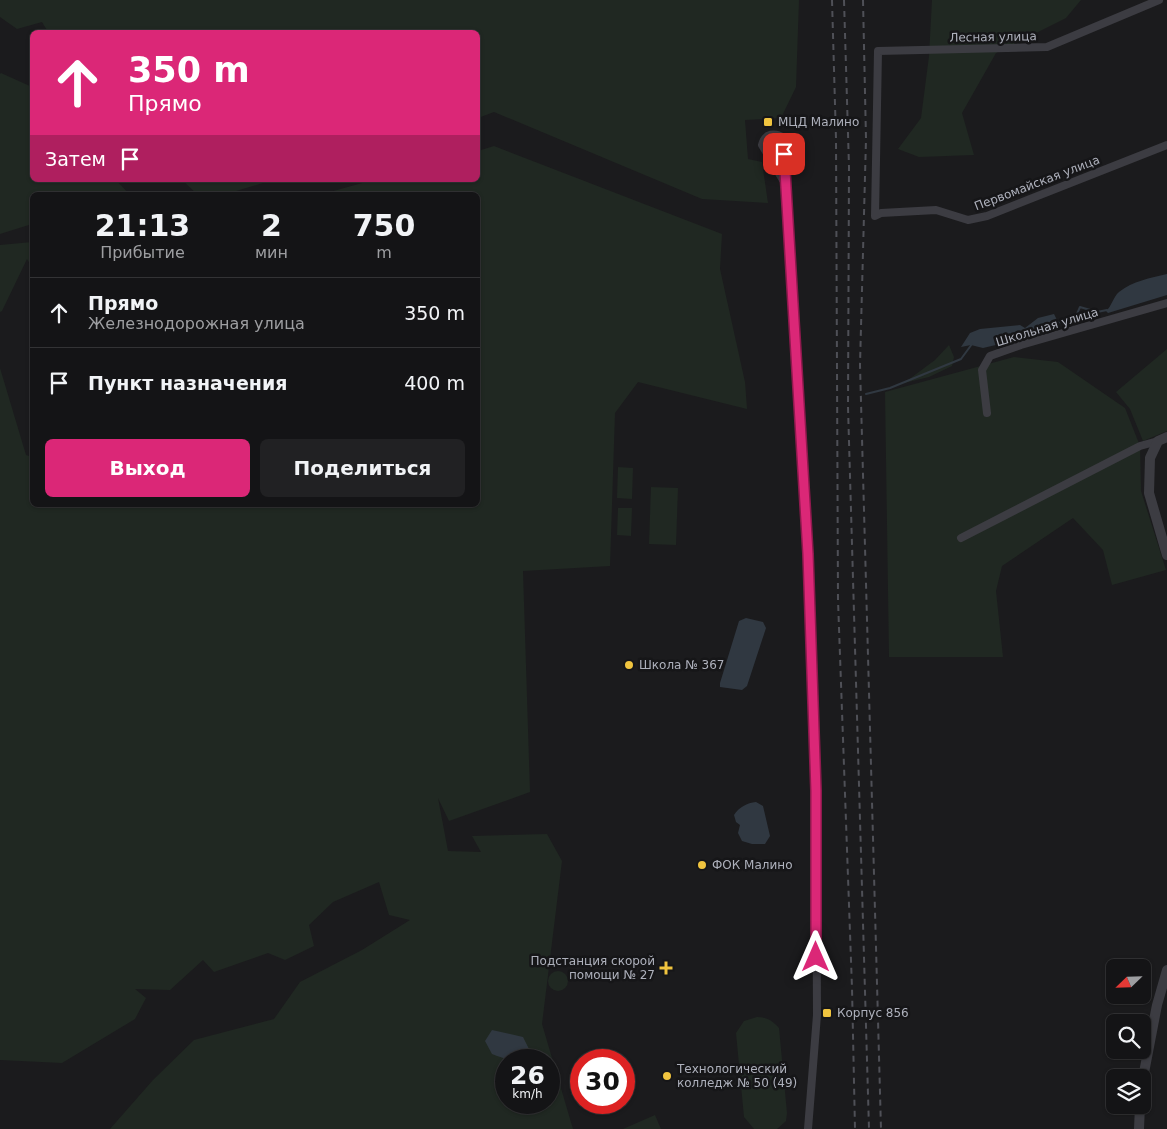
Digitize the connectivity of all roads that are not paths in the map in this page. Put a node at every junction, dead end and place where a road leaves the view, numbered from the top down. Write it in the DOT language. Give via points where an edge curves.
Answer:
graph roads {
  1 [pos="1159,0"];
  2 [pos="1167,145"];
  3 [pos="786,185"];
  4 [pos="881,213"];
  5 [pos="1167,303"];
  6 [pos="987,413"];
  7 [pos="1162,439"];
  8 [pos="962,538"];
  9 [pos="1167,555"];
  10 [pos="1167,970"];
  11 [pos="1145,1069"];
  12 [pos="1140,1114"];
  13 [pos="808,1129"];
  14 [pos="1139,1129"];
  1 -- 4 [label="street, Лесная улица" via="1047,47 878,51 875,216"];
  2 -- 4 [label="street, Первомайская улица" via="987,216 968,220 936,210"];
  3 -- 3 [label="street" via="762,145 769,135 777,134 784,138"];
  3 -- 13 [label="street" via="809,582 816,791 817,1015"];
  5 -- 6 [label="street, Школьная улица" via="990,356 982,370"];
  7 -- 8 [label="street" via="1140,446"];
  7 -- 9 [label="street" via="1150,458 1149,493"];
  10 -- 11 [label="street"];
  12 -- 14 [label="street"];
}
